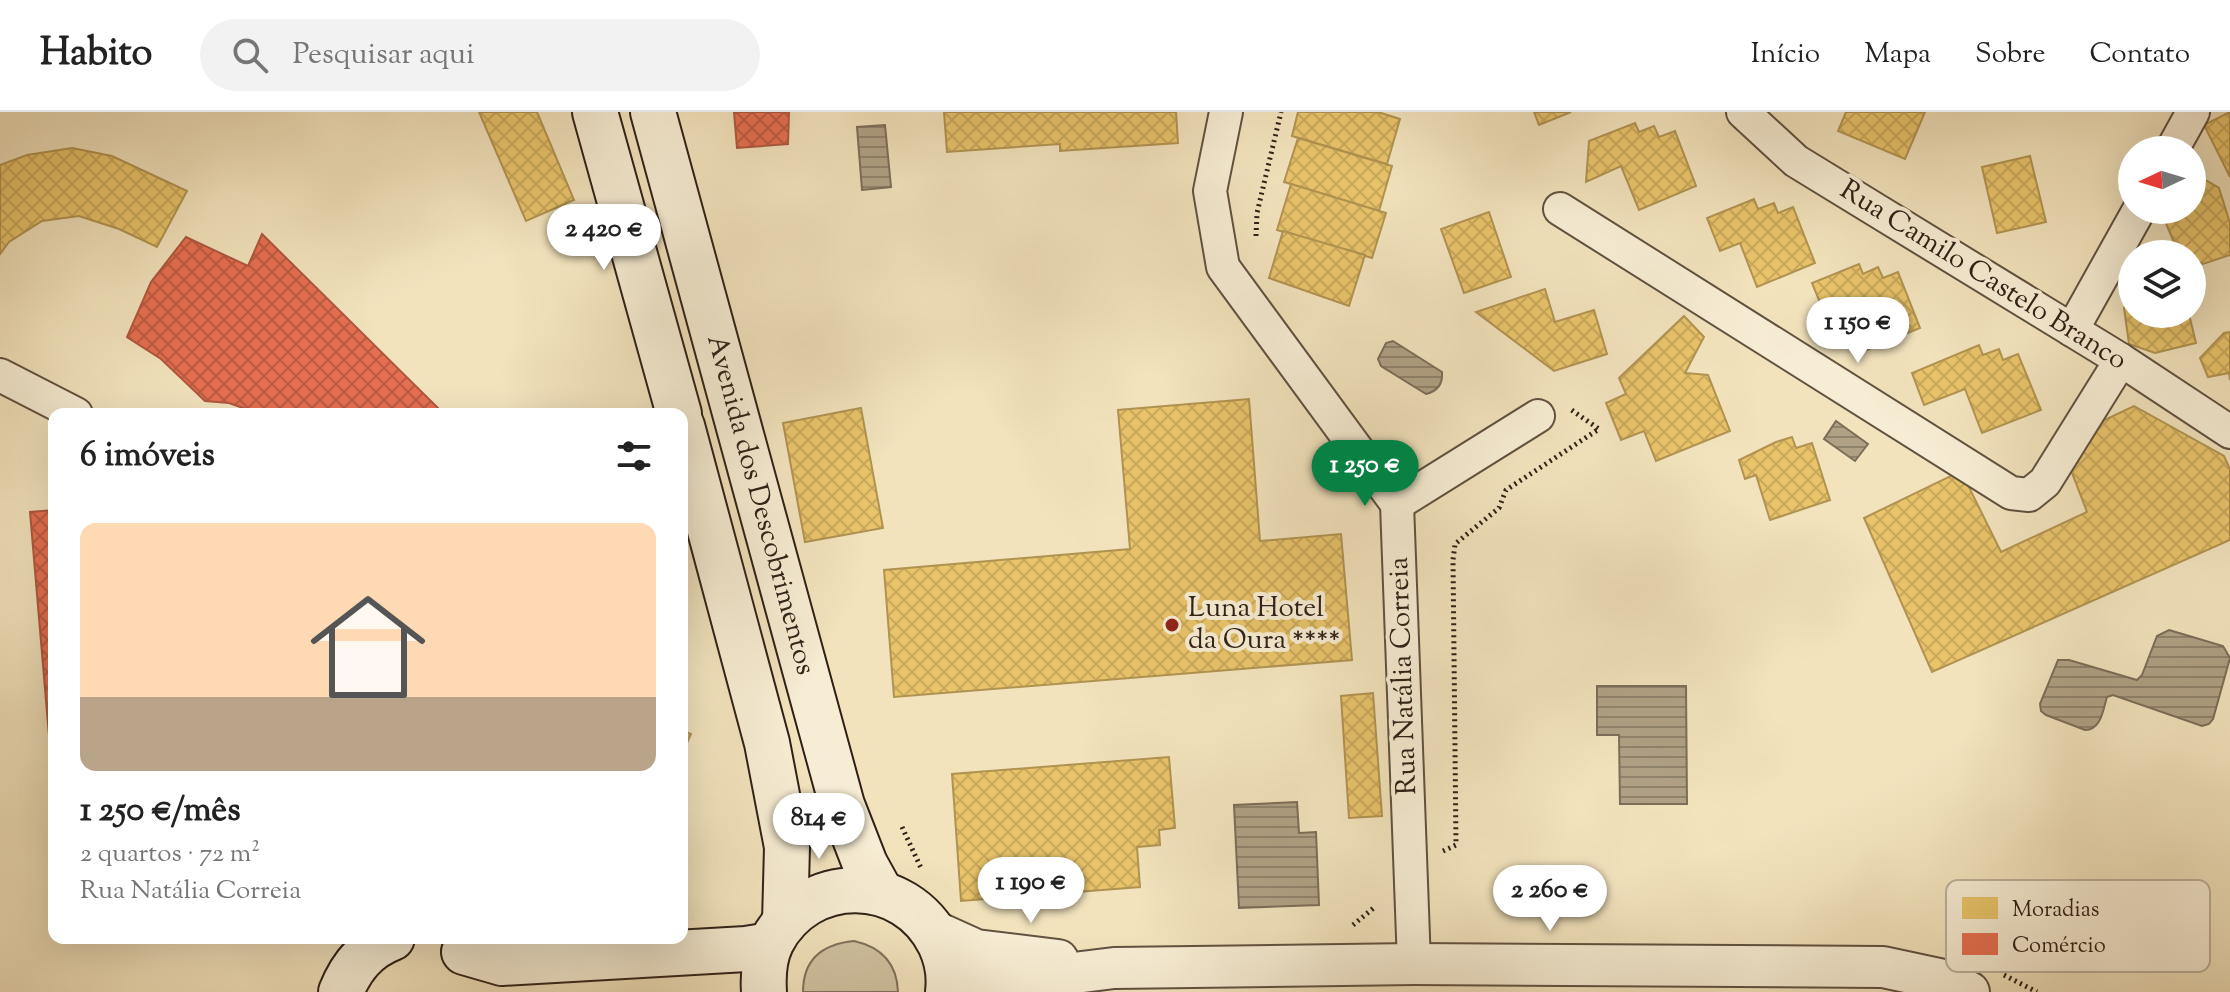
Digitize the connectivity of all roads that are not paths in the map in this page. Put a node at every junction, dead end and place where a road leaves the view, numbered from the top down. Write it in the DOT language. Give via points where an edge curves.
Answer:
graph roads {
  1 [pos="595,112"];
  2 [pos="653,112"];
  3 [pos="1226,112"];
  4 [pos="1743,112"];
  5 [pos="2193,112"];
  6 [pos="2180,136"];
  7 [pos="1560,209"];
  8 [pos="2131,224"];
  9 [pos="2072,330"];
  10 [pos="2121,360"];
  11 [pos="0,375"];
  12 [pos="64,408"];
  13 [pos="677,408"];
  14 [pos="1551,410"];
  15 [pos="2230,432"];
  16 [pos="688,448"];
  17 [pos="1397,504"];
  18 [pos="881,893"];
  19 [pos="934,931"];
  20 [pos="778,933"];
  21 [pos="381,944"];
  22 [pos="451,945"];
  23 [pos="1414,964"];
  24 [pos="1126,976"];
  25 [pos="1983,982"];
  26 [pos="336,986"];
  27 [pos="488,992"];
  28 [pos="764,992"];
  29 [pos="948,992"];
  30 [pos="968,992"];
  1 -- 13 [label="main road, Avenida dos Descobrimentos"];
  2 -- 18 [label="main road, Avenida dos Descobrimentos" via="838,793"];
  3 -- 17 [label="street" via="1210,191 1223,267"];
  4 -- 9 [label="street, Rua Camilo Castelo Branco" via="1796,161"];
  5 -- 6 [label="street"];
  7 -- 10 [label="street" via="2011,493 2029,495 2045,482"];
  8 -- 9 [label="street"];
  9 -- 10 [label="street, Rua Camilo Castelo Branco"];
  10 -- 15 [label="street, Rua Camilo Castelo Branco"];
  11 -- 12 [label="street"];
  14 -- 17 [label="street"];
  16 -- 20 [label="main road, Avenida dos Descobrimentos" via="767,743 787,847"];
  17 -- 23 [label="street, Rua Natália Correia"];
  18 -- 19 [label="main road" via="901,901"];
  18 -- 20 [label="main road" via="829,893 805,904"];
  19 -- 24 [label="street" via="976,950"];
  19 -- 29 [label="main road" via="945,955"];
  20 -- 22 [label="main road" via="746,949 502,963"];
  20 -- 28 [label="main road, Avenida dos Descobrimentos" via="763,971"];
  21 -- 26 [label="main road" via="365,953"];
  22 -- 27 [label="main road" via="485,979"];
  23 -- 24 [label="street"];
  23 -- 25 [label="street" via="1883,967"];
  24 -- 30 [label="street" via="978,985"];
}
